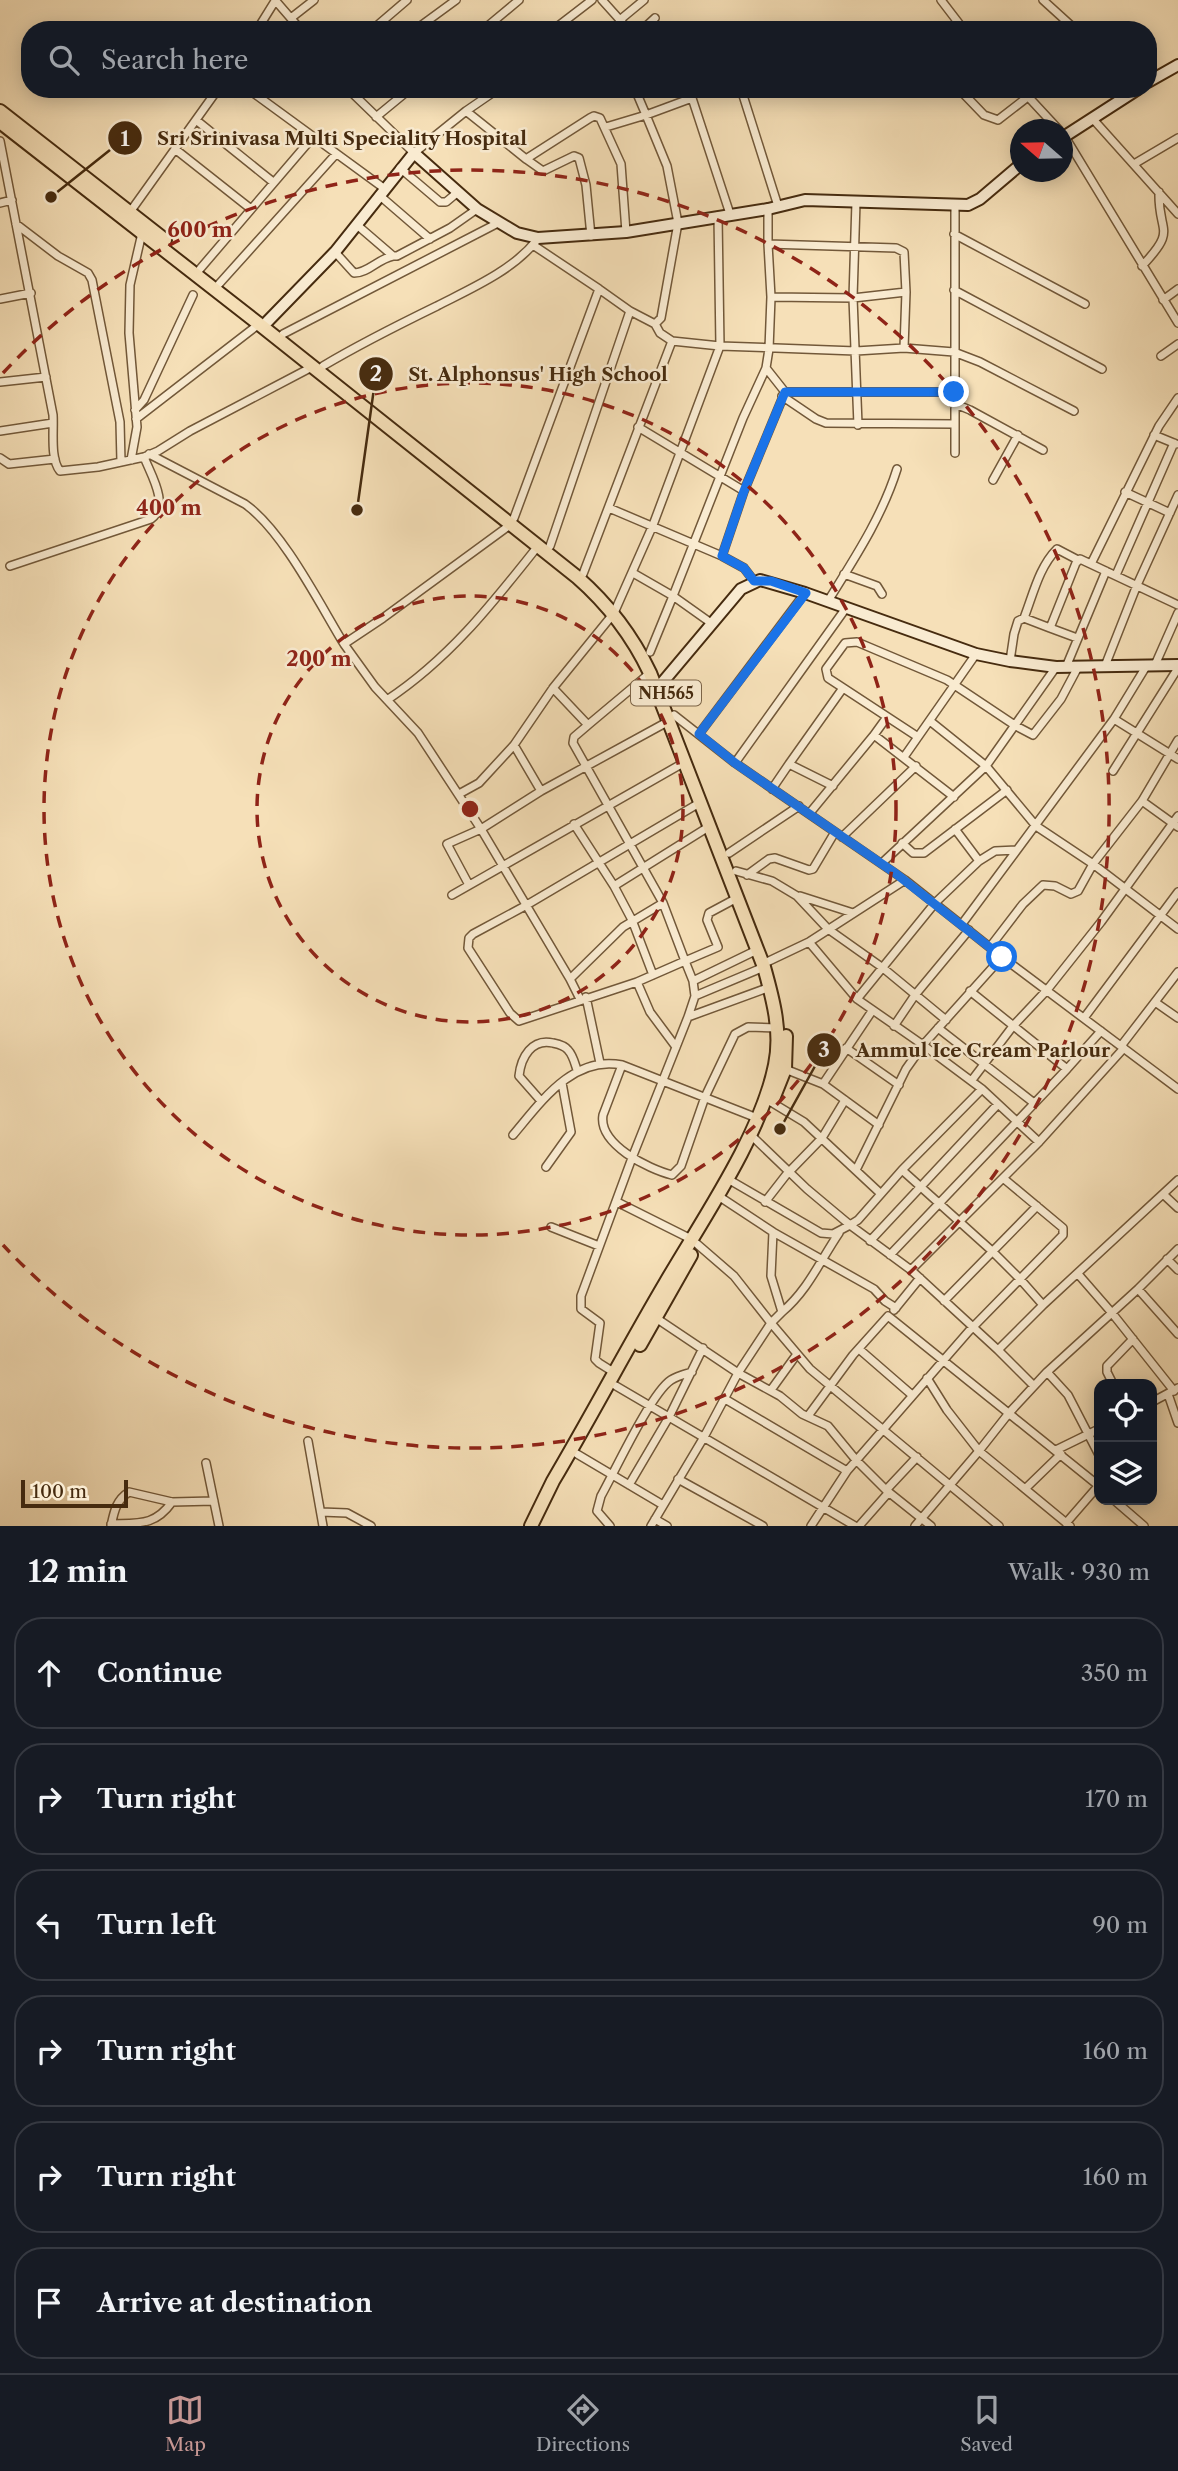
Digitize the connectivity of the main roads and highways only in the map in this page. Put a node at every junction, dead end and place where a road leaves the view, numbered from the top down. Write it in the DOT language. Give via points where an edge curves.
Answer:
graph roads {
  1 [pos="0,111"];
  2 [pos="0,122"];
  3 [pos="263,323"];
  4 [pos="318,367"];
  5 [pos="544,546"];
  6 [pos="616,610"];
  7 [pos="672,718"];
  8 [pos="766,964"];
  9 [pos="694,1241"];
  10 [pos="616,1379"];
  11 [pos="545,1500"];
  12 [pos="531,1526"];
  1 -- 3 [label="highway, NH565"];
  2 -- 3 [label="highway, NH565"];
  3 -- 4 [label="highway, NH565"];
  3 -- 4 [label="highway, NH565" via="283,334"];
  4 -- 5 [label="highway, NH565"];
  5 -- 6 [label="highway, NH565"];
  5 -- 6 [label="highway, NH565" via="583,574"];
  6 -- 7 [label="highway, NH565"];
  6 -- 7 [label="highway, NH565" via="650,652"];
  7 -- 8 [label="highway, NH565" via="737,898"];
  7 -- 8 [label="highway, NH565" via="729,853 742,873"];
  8 -- 9 [label="highway, NH565" via="778,1028 775,1067 757,1118"];
  8 -- 9 [label="highway, NH565" via="785,1028 785,1069 733,1182"];
  9 -- 10 [label="highway, NH565"];
  9 -- 10 [label="highway, NH565" via="656,1318"];
  10 -- 11 [label="highway, NH565"];
  10 -- 11 [label="highway, NH565" via="577,1454"];
  11 -- 12 [label="highway, NH565"];
}
